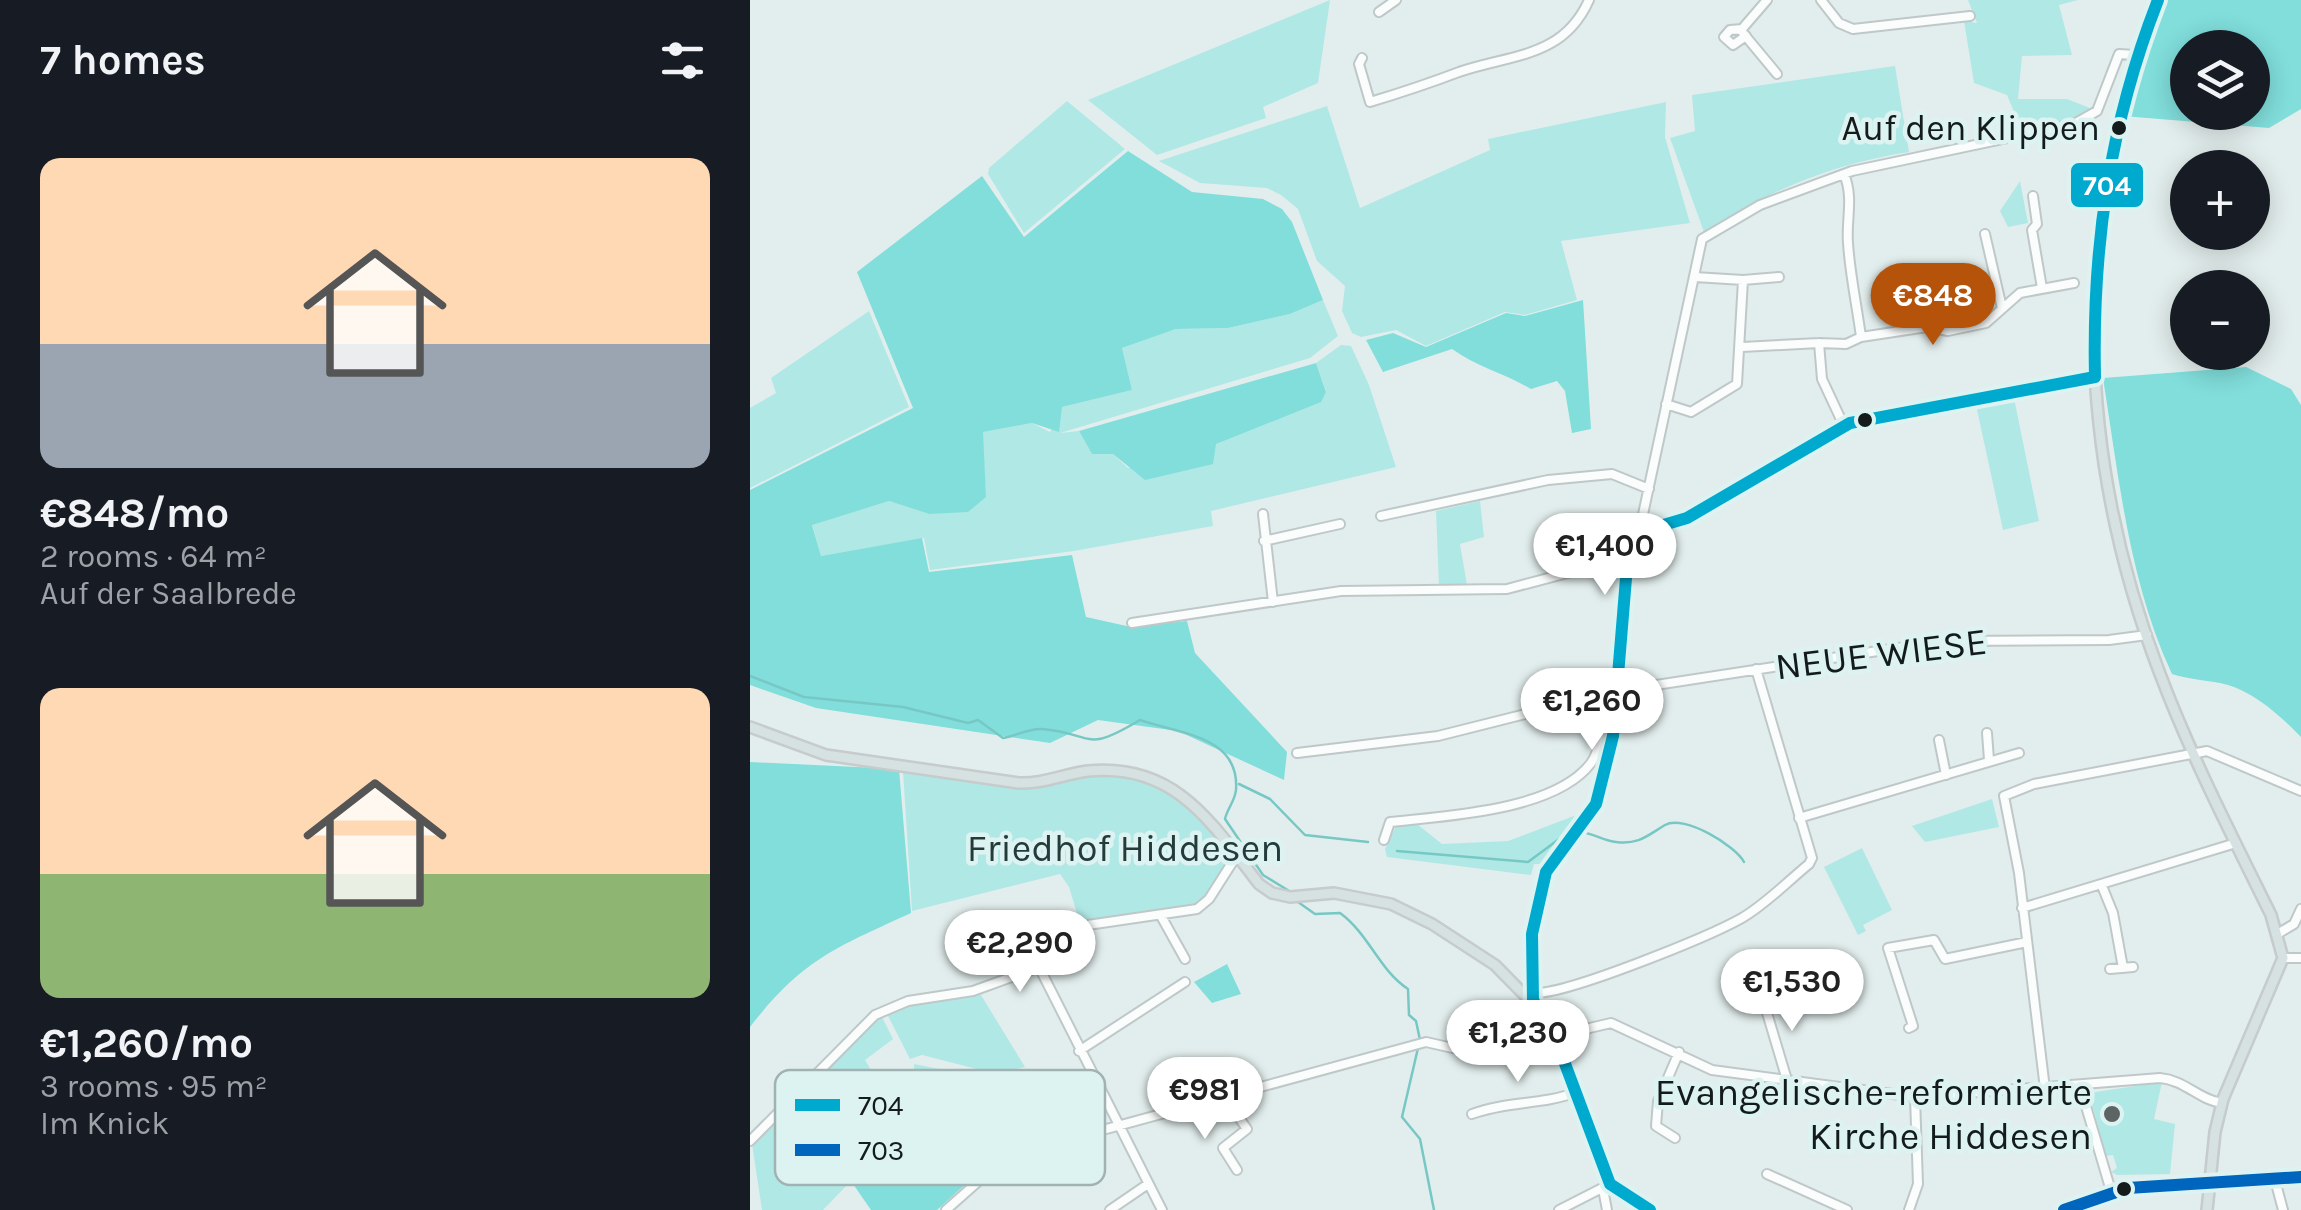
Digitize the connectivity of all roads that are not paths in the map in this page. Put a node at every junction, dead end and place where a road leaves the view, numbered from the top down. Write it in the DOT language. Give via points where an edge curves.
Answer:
graph roads {
  1 [pos="1396,0"];
  2 [pos="1589,0"];
  3 [pos="1767,0"];
  4 [pos="1821,0"];
  5 [pos="2158,0"];
  6 [pos="1379,12"];
  7 [pos="1970,16"];
  8 [pos="2136,54"];
  9 [pos="1362,58"];
  10 [pos="1777,74"];
  11 [pos="1844,174"];
  12 [pos="2033,196"];
  13 [pos="1985,234"];
  14 [pos="1695,277"];
  15 [pos="1779,277"];
  16 [pos="1744,280"];
  17 [pos="2074,283"];
  18 [pos="2042,288"];
  19 [pos="2002,308"];
  20 [pos="1861,337"];
  21 [pos="1819,343"];
  22 [pos="1742,347"];
  23 [pos="2095,377"];
  24 [pos="1666,404"];
  25 [pos="1844,426"];
  26 [pos="1650,489"];
  27 [pos="1263,514"];
  28 [pos="1381,516"];
  29 [pos="1340,524"];
  30 [pos="1650,529"];
  31 [pos="1264,541"];
  32 [pos="1626,566"];
  33 [pos="1272,602"];
  34 [pos="1132,624"];
  35 [pos="2147,635"];
  36 [pos="1756,670"];
  37 [pos="1617,690"];
  38 [pos="1615,714"];
  39 [pos="750,727"];
  40 [pos="1987,733"];
  41 [pos="1939,740"];
  42 [pos="1297,753"];
  43 [pos="2019,753"];
  44 [pos="2194,754"];
  45 [pos="1989,760"];
  46 [pos="1946,775"];
  47 [pos="2301,791"];
  48 [pos="1800,818"];
  49 [pos="1384,840"];
  50 [pos="2236,843"];
  51 [pos="1237,854"];
  52 [pos="2102,886"];
  53 [pos="2022,908"];
  54 [pos="2301,909"];
  55 [pos="1161,916"];
  56 [pos="2279,934"];
  57 [pos="2027,942"];
  58 [pos="2283,958"];
  59 [pos="2301,958"];
  60 [pos="1185,960"];
  61 [pos="1039,967"];
  62 [pos="2133,967"];
  63 [pos="2123,968"];
  64 [pos="2110,970"];
  65 [pos="1784,979"];
  66 [pos="1185,982"];
  67 [pos="1534,996"];
  68 [pos="1909,1028"];
  69 [pos="1555,1037"];
  70 [pos="1078,1051"];
  71 [pos="1679,1052"];
  72 [pos="821,1070"];
  73 [pos="1088,1070"];
  74 [pos="1787,1080"];
  75 [pos="2080,1086"];
  76 [pos="2045,1089"];
  77 [pos="1578,1092"];
  78 [pos="1915,1097"];
  79 [pos="1225,1098"];
  80 [pos="1105,1100"];
  81 [pos="2222,1104"];
  82 [pos="1472,1114"];
  83 [pos="775,1116"];
  84 [pos="1119,1126"];
  85 [pos="1105,1130"];
  86 [pos="1675,1138"];
  87 [pos="750,1141"];
  88 [pos="1238,1170"];
  89 [pos="1768,1174"];
  90 [pos="2301,1177"];
  91 [pos="2276,1180"];
  92 [pos="1148,1184"];
  93 [pos="974,1185"];
  94 [pos="2212,1185"];
  95 [pos="1606,1186"];
  96 [pos="2111,1191"];
  97 [pos="946,1210"];
  98 [pos="1110,1210"];
  99 [pos="1162,1210"];
  100 [pos="1559,1210"];
  101 [pos="1607,1210"];
  102 [pos="1650,1210"];
  103 [pos="1847,1210"];
  104 [pos="1909,1210"];
  105 [pos="2064,1210"];
  106 [pos="2208,1210"];
  107 [pos="2283,1210"];
  1 -- 6 [label="street"];
  2 -- 9 [label="street" via="1567,35 1539,53 1370,102"];
  3 -- 10 [label="street" via="1744,32"];
  4 -- 7 [label="street" via="1853,29"];
  5 -- 8 [label="main road"];
  8 -- 11 [label="street" via="2116,58 2090,118 2053,132"];
  8 -- 23 [label="main road" via="2102,192"];
  11 -- 14 [label="street" via="1716,228 1702,239"];
  11 -- 20 [label="street"];
  12 -- 18 [label="street"];
  13 -- 19 [label="street"];
  14 -- 16 [label="street"];
  14 -- 24 [label="street"];
  15 -- 16 [label="street"];
  16 -- 22 [label="street"];
  17 -- 18 [label="street"];
  18 -- 19 [label="street" via="2020,293"];
  19 -- 20 [label="street" via="1986,323 1948,332 1928,327"];
  20 -- 21 [label="street"];
  21 -- 22 [label="street"];
  21 -- 25 [label="street" via="1822,379"];
  22 -- 24 [label="street" via="1737,384 1691,412"];
  23 -- 25 [label="street"];
  23 -- 35 [label="main road" via="2106,477"];
  24 -- 26 [label="street"];
  25 -- 30 [label="street" via="1687,518"];
  26 -- 28 [label="street" via="1612,474 1548,480"];
  26 -- 30 [label="street" via="1642,519"];
  27 -- 31 [label="street"];
  29 -- 31 [label="street"];
  30 -- 32 [label="street"];
  31 -- 33 [label="street"];
  32 -- 33 [label="street" via="1594,566 1507,589 1340,591"];
  32 -- 37 [label="street"];
  33 -- 34 [label="street"];
  35 -- 36 [label="street, NEUE WIESE" via="1950,641"];
  35 -- 44 [label="main road"];
  36 -- 37 [label="street, NEUE WIESE"];
  36 -- 48 [label="street"];
  37 -- 38 [label="street"];
  37 -- 42 [label="street, NEUE WIESE" via="1438,736"];
  38 -- 49 [label="street" via="1591,763 1557,787 1486,814 1390,822"];
  38 -- 67 [label="street" via="1610,757 1587,822 1542,884 1532,934"];
  39 -- 51 [label="main road" via="826,755 1020,783 1093,770 1128,773 1197,804"];
  40 -- 45 [label="street"];
  41 -- 46 [label="street"];
  43 -- 45 [label="street"];
  44 -- 47 [label="street" via="2207,751"];
  44 -- 50 [label="main road"];
  44 -- 53 [label="street" via="2034,784 2004,796"];
  45 -- 46 [label="street"];
  46 -- 48 [label="street"];
  48 -- 67 [label="street" via="1809,864 1745,916"];
  50 -- 52 [label="street"];
  50 -- 56 [label="main road"];
  51 -- 55 [label="street" via="1197,909"];
  51 -- 67 [label="main road" via="1265,889 1391,904 1486,958"];
  52 -- 53 [label="street"];
  52 -- 63 [label="street"];
  53 -- 57 [label="street"];
  54 -- 56 [label="street"];
  55 -- 60 [label="street"];
  55 -- 61 [label="street" via="1081,926"];
  56 -- 58 [label="main road"];
  57 -- 68 [label="street" via="1945,959 1934,940 1888,948"];
  57 -- 76 [label="street"];
  58 -- 59 [label="street"];
  58 -- 81 [label="main road"];
  61 -- 70 [label="street"];
  61 -- 72 [label="street" via="967,992 908,1000 875,1016"];
  62 -- 63 [label="street"];
  63 -- 64 [label="street"];
  65 -- 74 [label="street" via="1759,986"];
  66 -- 70 [label="street"];
  67 -- 69 [label="main road"];
  69 -- 71 [label="street" via="1611,1023"];
  69 -- 77 [label="main road"];
  69 -- 79 [label="street" via="1478,1054 1426,1042"];
  70 -- 73 [label="street"];
  71 -- 74 [label="street" via="1712,1070"];
  71 -- 86 [label="street" via="1654,1114 1656,1126"];
  74 -- 78 [label="street"];
  75 -- 76 [label="street"];
  75 -- 81 [label="street" via="2171,1079"];
  75 -- 96 [label="street"];
  76 -- 78 [label="street"];
  77 -- 82 [label="street"];
  77 -- 95 [label="main road"];
  78 -- 104 [label="street" via="1918,1184"];
  79 -- 84 [label="street"];
  79 -- 88 [label="street" via="1248,1129 1222,1148"];
  80 -- 84 [label="street"];
  81 -- 94 [label="main road"];
  83 -- 87 [label="street"];
  84 -- 85 [label="street"];
  84 -- 92 [label="street"];
  89 -- 103 [label="street"];
  90 -- 91 [label="main road"];
  91 -- 94 [label="main road"];
  91 -- 107 [label="street"];
  92 -- 98 [label="street"];
  92 -- 99 [label="street"];
  93 -- 97 [label="street"];
  94 -- 96 [label="main road"];
  94 -- 106 [label="main road"];
  95 -- 100 [label="street"];
  95 -- 101 [label="street"];
  95 -- 102 [label="main road"];
  96 -- 105 [label="main road"];
}
